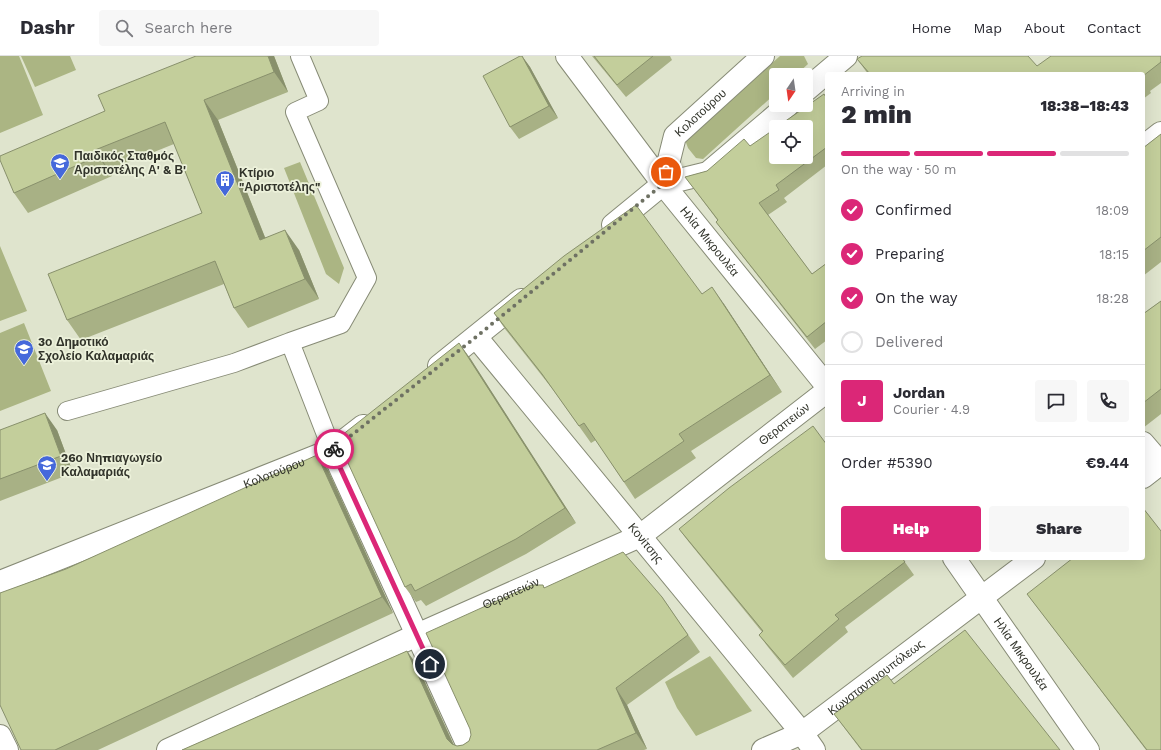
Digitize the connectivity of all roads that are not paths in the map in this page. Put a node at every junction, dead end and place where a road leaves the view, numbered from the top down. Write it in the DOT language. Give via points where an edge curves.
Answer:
graph roads {
  1 [pos="300,56"];
  2 [pos="567,56"];
  3 [pos="763,56"];
  4 [pos="837,63"];
  5 [pos="827,72"];
  6 [pos="825,73"];
  7 [pos="813,84"];
  8 [pos="780,112"];
  9 [pos="1161,133"];
  10 [pos="1145,146"];
  11 [pos="663,184"];
  12 [pos="597,239"];
  13 [pos="537,288"];
  14 [pos="476,337"];
  15 [pos="290,342"];
  16 [pos="426,376"];
  17 [pos="825,384"];
  18 [pos="825,393"];
  19 [pos="67,411"];
  20 [pos="376,416"];
  21 [pos="1145,445"];
  22 [pos="332,450"];
  23 [pos="1161,464"];
  24 [pos="1145,476"];
  25 [pos="640,536"];
  26 [pos="955,560"];
  27 [pos="1031,560"];
  28 [pos="0,582"];
  29 [pos="983,597"];
  30 [pos="417,635"];
  31 [pos="0,736"];
  32 [pos="808,741"];
  33 [pos="6,750"];
  34 [pos="168,750"];
  35 [pos="470,750"];
  36 [pos="763,750"];
  37 [pos="1088,750"];
  1 -- 15 [label="lane" via="320,101 295,112 367,278 341,324"];
  2 -- 11 [label="street, Ηλία Μικρουλέα"];
  3 -- 11 [label="street, Κολοτούρου" via="675,136"];
  4 -- 5 [label="street"];
  6 -- 7 [label="street"];
  8 -- 11 [label="street" via="708,173"];
  9 -- 10 [label="street"];
  11 -- 12 [label="street"];
  11 -- 17 [label="street, Ηλία Μικρουλέα"];
  13 -- 14 [label="street"];
  14 -- 16 [label="street"];
  14 -- 25 [label="street, Κονίτσης"];
  15 -- 19 [label="lane" via="234,364"];
  15 -- 22 [label="lane"];
  18 -- 25 [label="street, Θεραπειών"];
  20 -- 22 [label="street, Κολοτούρου"];
  21 -- 23 [label="street"];
  22 -- 28 [label="street, Κολοτούρου"];
  22 -- 30 [label="street"];
  23 -- 24 [label="street"];
  25 -- 30 [label="street, Θεραπειών"];
  25 -- 32 [label="street, Κονίτσης"];
  26 -- 29 [label="street, Ηλία Μικρουλέα"];
  27 -- 29 [label="street, Κωνσταντινουπόλεως"];
  29 -- 32 [label="street, Κωνσταντινουπόλεως"];
  29 -- 37 [label="street, Ηλία Μικρουλέα"];
  30 -- 34 [label="street, Θεραπειών"];
  30 -- 35 [label="street"];
  31 -- 33 [label="street"];
  32 -- 36 [label="street, Κωνσταντινουπόλεως"];
}
